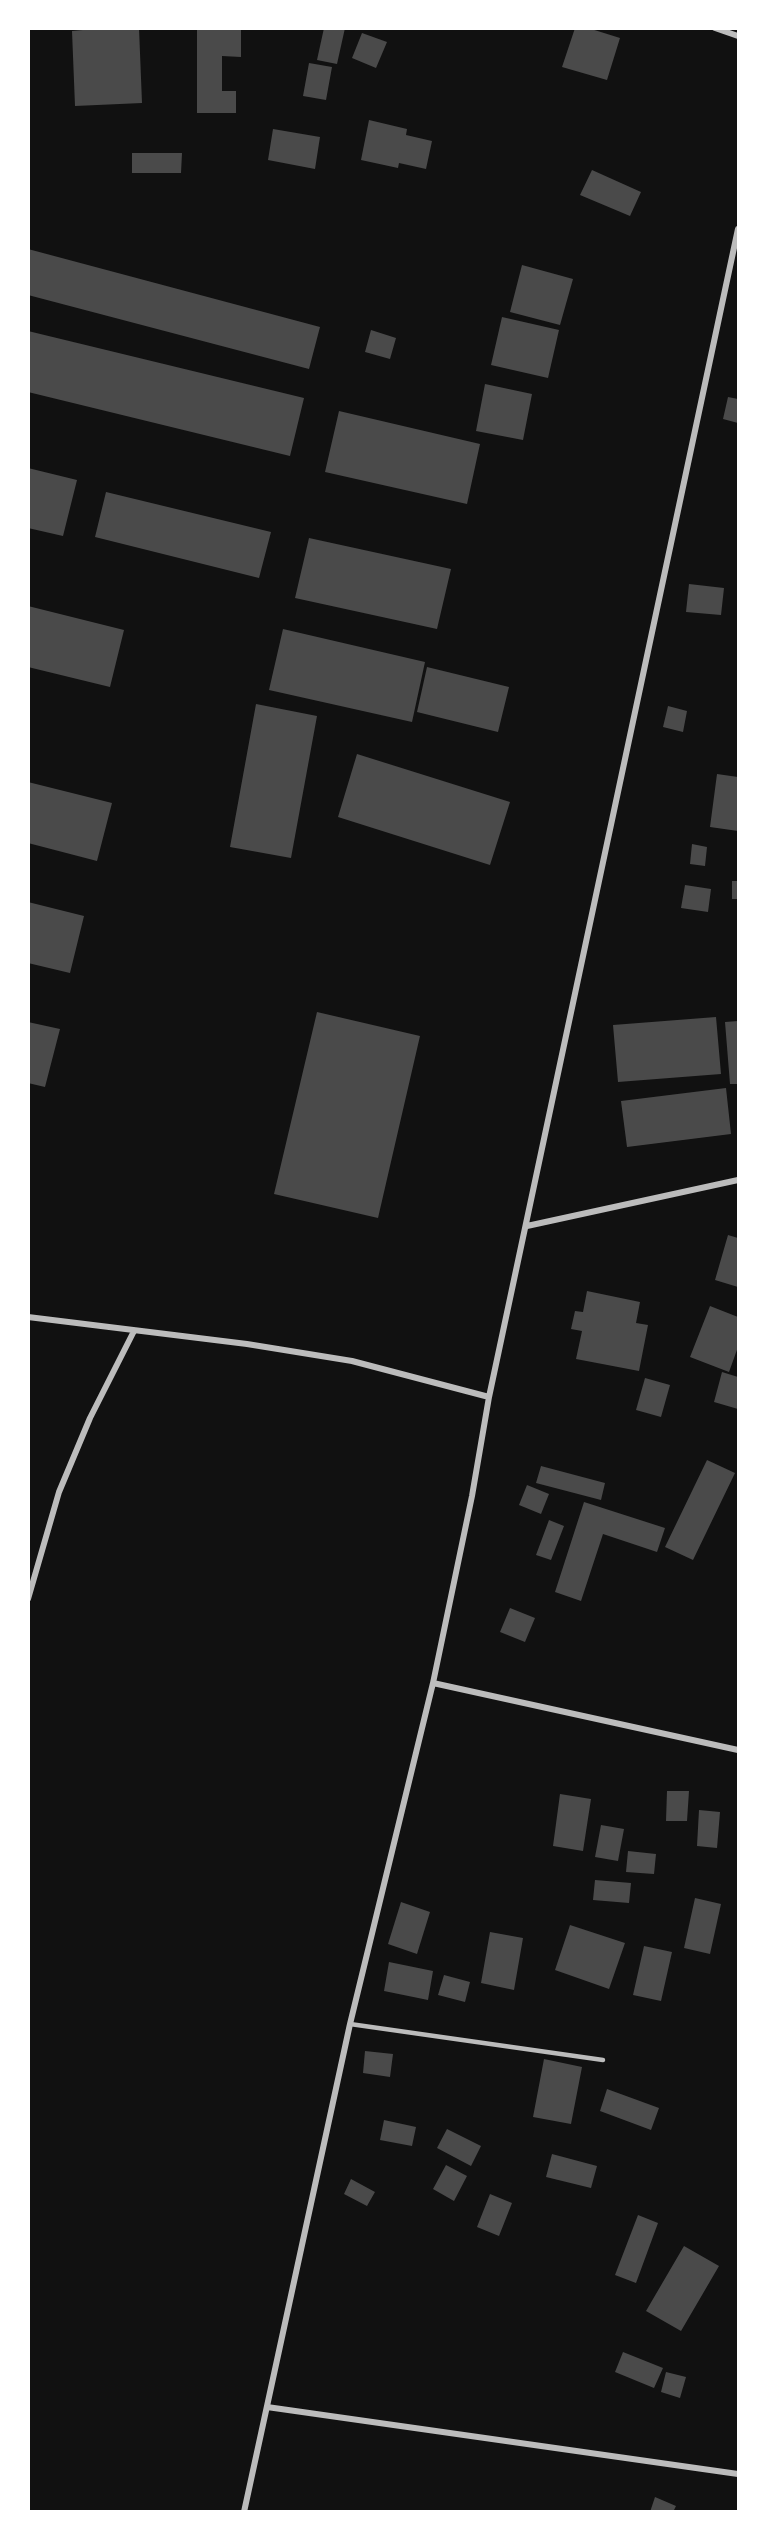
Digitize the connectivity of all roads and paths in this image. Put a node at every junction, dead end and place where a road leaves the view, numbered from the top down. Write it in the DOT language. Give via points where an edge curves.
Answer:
graph roads {
  1 [pos="716,28"];
  2 [pos="738,36"];
  3 [pos="738,229"];
  4 [pos="738,1180"];
  5 [pos="527,1226"];
  6 [pos="28,1317"];
  7 [pos="134,1331"];
  8 [pos="489,1397"];
  9 [pos="28,1599"];
  10 [pos="433,1683"];
  11 [pos="738,1750"];
  12 [pos="350,2024"];
  13 [pos="603,2060"];
  14 [pos="267,2407"];
  15 [pos="738,2474"];
  16 [pos="244,2511"];
  1 -- 2 [label="street"];
  3 -- 5 [label="street"];
  4 -- 5 [label="street"];
  5 -- 8 [label="street"];
  6 -- 7 [label="street"];
  7 -- 8 [label="street" via="352,1361"];
  7 -- 9 [label="street" via="90,1418 59,1492"];
  8 -- 10 [label="street"];
  10 -- 11 [label="street"];
  10 -- 12 [label="street"];
  12 -- 13 [label="lane"];
  12 -- 14 [label="street"];
  14 -- 15 [label="street"];
  14 -- 16 [label="street"];
}
